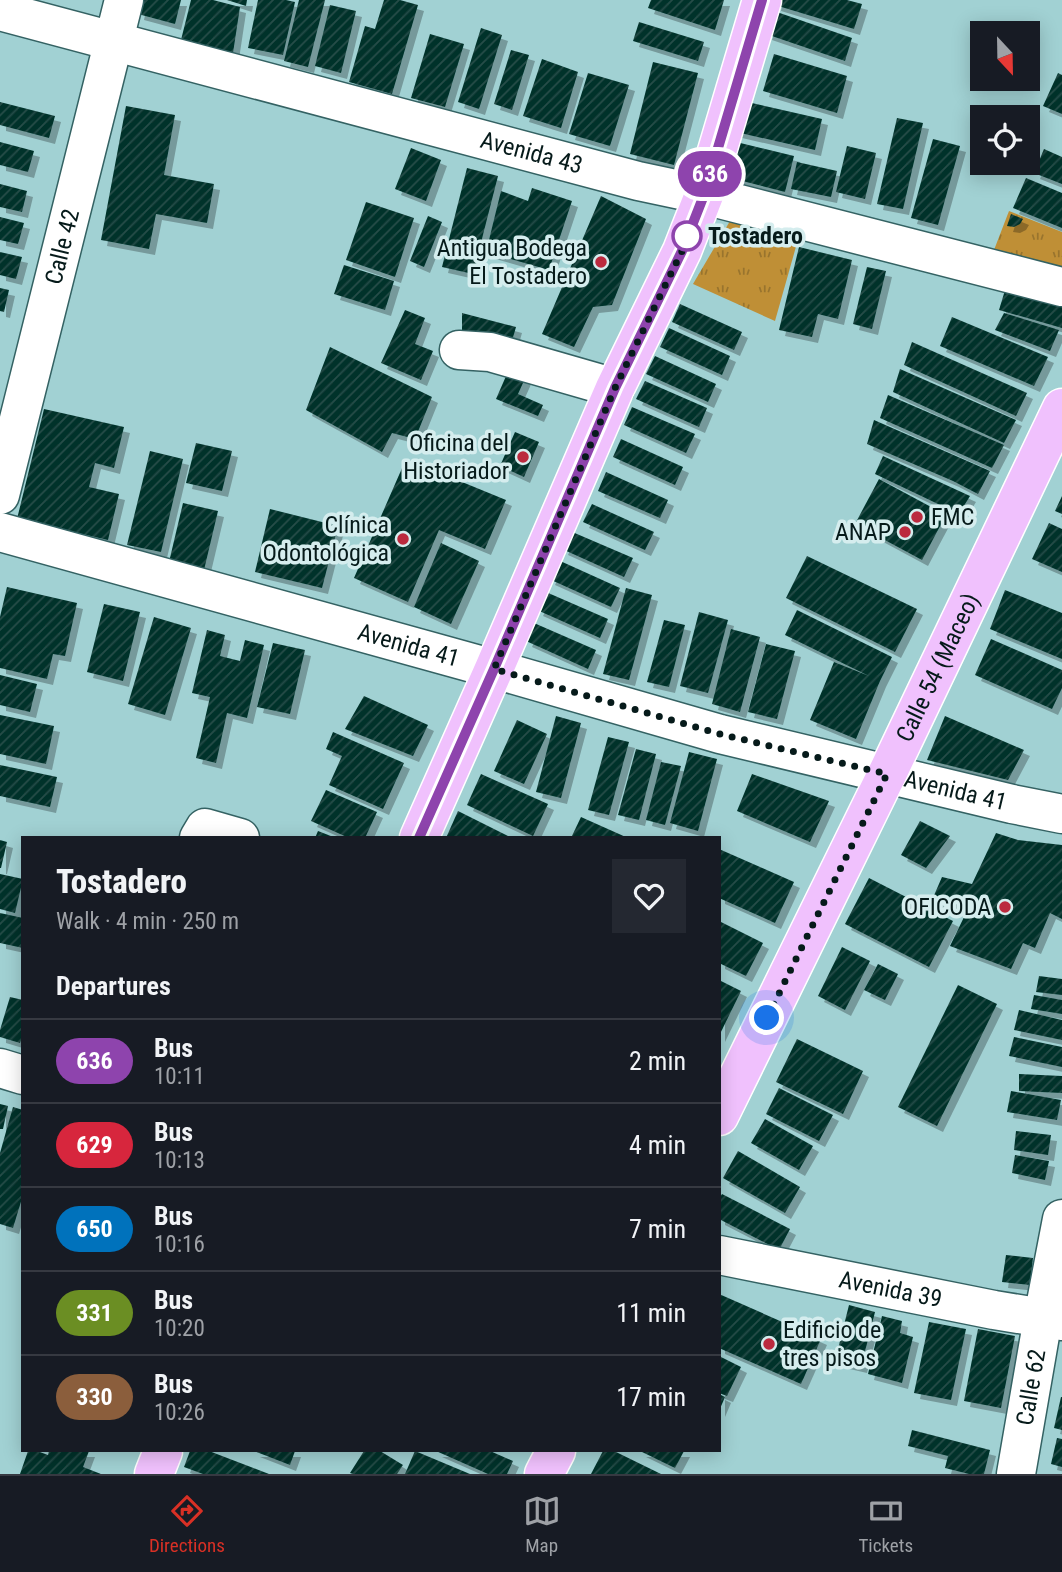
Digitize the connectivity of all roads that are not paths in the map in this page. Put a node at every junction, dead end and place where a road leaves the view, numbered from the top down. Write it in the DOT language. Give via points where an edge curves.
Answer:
graph roads {
  1 [pos="124,0"];
  2 [pos="762,0"];
  3 [pos="0,11"];
  4 [pos="113,41"];
  5 [pos="704,195"];
  6 [pos="1062,287"];
  7 [pos="459,350"];
  8 [pos="615,388"];
  9 [pos="1062,408"];
  10 [pos="0,495"];
  11 [pos="0,532"];
  12 [pos="494,669"];
  13 [pos="887,774"];
  14 [pos="1062,814"];
  15 [pos="200,836"];
  16 [pos="233,836"];
  17 [pos="420,836"];
  18 [pos="0,1069"];
  19 [pos="21,1074"];
  20 [pos="721,1112"];
  21 [pos="1062,1219"];
  22 [pos="721,1255"];
  23 [pos="1052,1319"];
  24 [pos="163,1452"];
  25 [pos="555,1452"];
  26 [pos="154,1474"];
  27 [pos="544,1474"];
  28 [pos="1016,1474"];
  1 -- 4 [label="street, Calle 42"];
  2 -- 5 [label="main road"];
  3 -- 4 [label="street, Avenida 43"];
  4 -- 5 [label="street, Avenida 43"];
  4 -- 10 [label="street, Calle 42"];
  5 -- 6 [label="street, Avenida 43"];
  5 -- 8 [label="main road"];
  7 -- 8 [label="street" via="490,352"];
  8 -- 12 [label="main road"];
  9 -- 13 [label="main road, Calle 54 (Maceo)"];
  11 -- 12 [label="street, Avenida 41"];
  12 -- 13 [label="street, Avenida 41" via="720,734"];
  12 -- 17 [label="main road"];
  13 -- 14 [label="street, Avenida 41"];
  13 -- 20 [label="main road, Calle 54 (Maceo)"];
  15 -- 16 [label="street" via="205,828"];
  18 -- 19 [label="street"];
  21 -- 23 [label="street, Calle 62"];
  22 -- 23 [label="street, Avenida 39"];
  23 -- 28 [label="street, Calle 62"];
  24 -- 26 [label="main road"];
  25 -- 27 [label="main road"];
}
